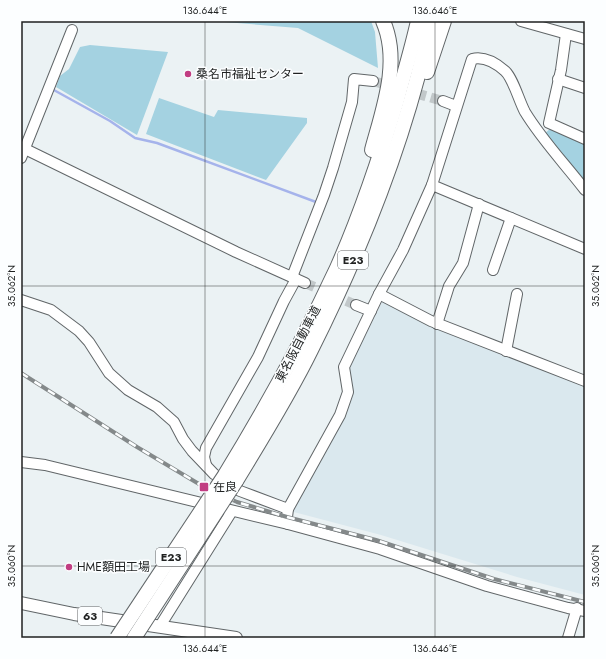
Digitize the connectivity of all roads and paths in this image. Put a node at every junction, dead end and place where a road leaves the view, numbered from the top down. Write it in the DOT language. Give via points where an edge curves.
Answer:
graph roads {
  1 [pos="383,21"];
  2 [pos="418,21"];
  3 [pos="431,21"];
  4 [pos="444,21"];
  5 [pos="522,21"];
  6 [pos="72,30"];
  7 [pos="566,34"];
  8 [pos="585,39"];
  9 [pos="558,79"];
  10 [pos="373,81"];
  11 [pos="585,88"];
  12 [pos="443,101"];
  13 [pos="456,106"];
  14 [pos="549,123"];
  15 [pos="539,133"];
  16 [pos="585,139"];
  17 [pos="22,151"];
  18 [pos="432,185"];
  19 [pos="585,190"];
  20 [pos="479,204"];
  21 [pos="511,218"];
  22 [pos="362,224"];
  23 [pos="585,249"];
  24 [pos="493,270"];
  25 [pos="297,280"];
  26 [pos="379,294"];
  27 [pos="518,294"];
  28 [pos="21,300"];
  29 [pos="356,305"];
  30 [pos="371,311"];
  31 [pos="438,324"];
  32 [pos="506,351"];
  33 [pos="585,381"];
  34 [pos="21,462"];
  35 [pos="206,465"];
  36 [pos="230,478"];
  37 [pos="288,508"];
  38 [pos="232,511"];
  39 [pos="288,524"];
  40 [pos="21,603"];
  41 [pos="581,610"];
  42 [pos="160,626"];
  43 [pos="117,638"];
  44 [pos="134,638"];
  45 [pos="236,638"];
  46 [pos="568,638"];
  1 -- 22 [label="highway" via="391,49 390,73 369,159"];
  2 -- 22 [label="highway, 東名阪自動車道 / E23"];
  3 -- 22 [label="highway, 東名阪自動車道 / E23" via="403,125"];
  4 -- 22 [label="highway" via="392,172"];
  5 -- 7 [label="street"];
  6 -- 17 [label="street"];
  7 -- 8 [label="street"];
  7 -- 9 [label="street"];
  9 -- 11 [label="street"];
  9 -- 14 [label="street"];
  10 -- 25 [label="street" via="354,74 352,102"];
  12 -- 13 [label="street"];
  13 -- 15 [label="street" via="472,59 483,58 506,72"];
  13 -- 18 [label="street"];
  14 -- 15 [label="street"];
  14 -- 16 [label="street"];
  15 -- 19 [label="street"];
  17 -- 25 [label="street"];
  18 -- 20 [label="street"];
  18 -- 26 [label="street" via="403,250"];
  20 -- 21 [label="street"];
  20 -- 31 [label="street" via="463,263 449,286"];
  21 -- 23 [label="street"];
  21 -- 24 [label="street"];
  22 -- 36 [label="highway, 東名阪自動車道 / E23" via="337,267"];
  25 -- 35 [label="street" via="284,301 258,357 206,448"];
  26 -- 30 [label="street"];
  26 -- 31 [label="street"];
  27 -- 32 [label="street"];
  28 -- 35 [label="street" via="50,310 79,331 109,373 128,390 157,407 174,422 183,439"];
  29 -- 30 [label="street"];
  30 -- 37 [label="street" via="344,367 348,392 340,415"];
  31 -- 32 [label="street"];
  32 -- 33 [label="street"];
  34 -- 38 [label="street" via="45,465"];
  35 -- 37 [label="street" via="214,474 240,491"];
  36 -- 43 [label="highway, 東名阪自動車道 / E23, bridge"];
  36 -- 44 [label="highway, 東名阪自動車道 / E23, bridge"];
  37 -- 39 [label="street"];
  38 -- 39 [label="street"];
  38 -- 42 [label="street"];
  39 -- 41 [label="street" via="380,549 487,586"];
  40 -- 42 [label="main road, 63" via="74,614"];
  41 -- 46 [label="street"];
  42 -- 45 [label="main road, 63"];
}
